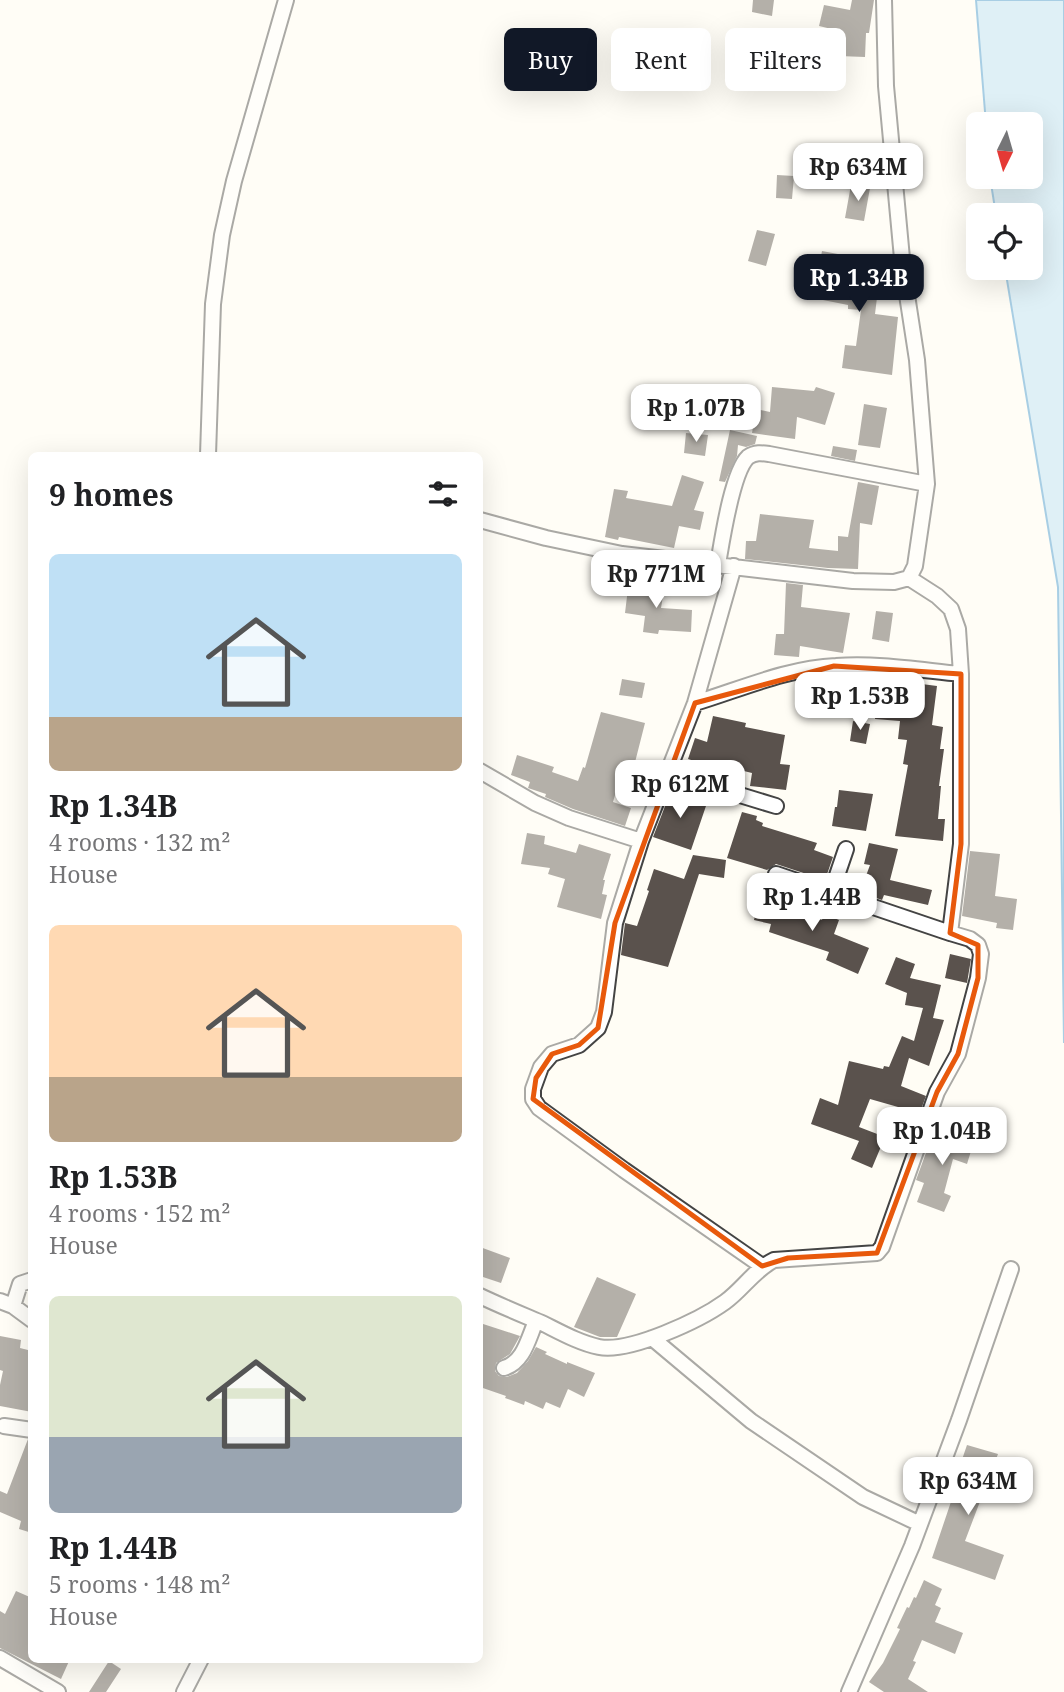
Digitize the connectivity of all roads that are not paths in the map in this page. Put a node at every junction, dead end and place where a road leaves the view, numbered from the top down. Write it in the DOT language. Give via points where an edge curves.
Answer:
graph roads {
  1 [pos="286,0"];
  2 [pos="884,0"];
  3 [pos="208,452"];
  4 [pos="928,484"];
  5 [pos="483,521"];
  6 [pos="718,564"];
  7 [pos="734,566"];
  8 [pos="909,578"];
  9 [pos="961,674"];
  10 [pos="695,703"];
  11 [pos="483,773"];
  12 [pos="668,773"];
  13 [pos="776,806"];
  14 [pos="641,841"];
  15 [pos="846,849"];
  16 [pos="776,874"];
  17 [pos="831,893"];
  18 [pos="950,933"];
  19 [pos="762,1266"];
  20 [pos="1010,1269"];
  21 [pos="28,1281"];
  22 [pos="483,1297"];
  23 [pos="6,1303"];
  24 [pos="28,1317"];
  25 [pos="536,1321"];
  26 [pos="652,1338"];
  27 [pos="504,1368"];
  28 [pos="2,1424"];
  29 [pos="28,1429"];
  30 [pos="0,1441"];
  31 [pos="920,1524"];
  32 [pos="0,1658"];
  33 [pos="199,1663"];
  34 [pos="58,1692"];
  35 [pos="184,1692"];
  36 [pos="849,1692"];
  1 -- 3 [label="street" via="222,234 214,304"];
  2 -- 4 [label="street" via="886,86"];
  4 -- 6 [label="street" via="769,454 751,455 736,484"];
  4 -- 8 [label="street" via="915,566"];
  5 -- 6 [label="street" via="587,548"];
  6 -- 7 [label="street"];
  7 -- 8 [label="street" via="853,581"];
  7 -- 10 [label="street"];
  8 -- 9 [label="street" via="951,609 958,629"];
  9 -- 10 [label="street" via="834,666 788,674"];
  9 -- 18 [label="street" via="961,844"];
  10 -- 12 [label="street"];
  11 -- 14 [label="street" via="569,818"];
  12 -- 13 [label="street"];
  12 -- 14 [label="street"];
  14 -- 19 [label="street" via="615,922 598,1028 579,1045 552,1054 536,1078 533,1099 624,1170"];
  15 -- 17 [label="street"];
  16 -- 17 [label="street"];
  17 -- 18 [label="street"];
  18 -- 19 [label="street" via="978,945 978,978 958,1054 937,1092 882,1247 877,1253 788,1258"];
  19 -- 26 [label="street" via="724,1303"];
  20 -- 31 [label="street"];
  21 -- 23 [label="street" via="20,1284"];
  22 -- 25 [label="street"];
  23 -- 24 [label="street"];
  25 -- 26 [label="street" via="599,1347 629,1346"];
  25 -- 27 [label="street" via="519,1360"];
  26 -- 31 [label="street" via="751,1421 863,1497"];
  28 -- 29 [label="street"];
  28 -- 30 [label="street"];
  31 -- 36 [label="street"];
  32 -- 34 [label="street"];
  33 -- 35 [label="street"];
}
